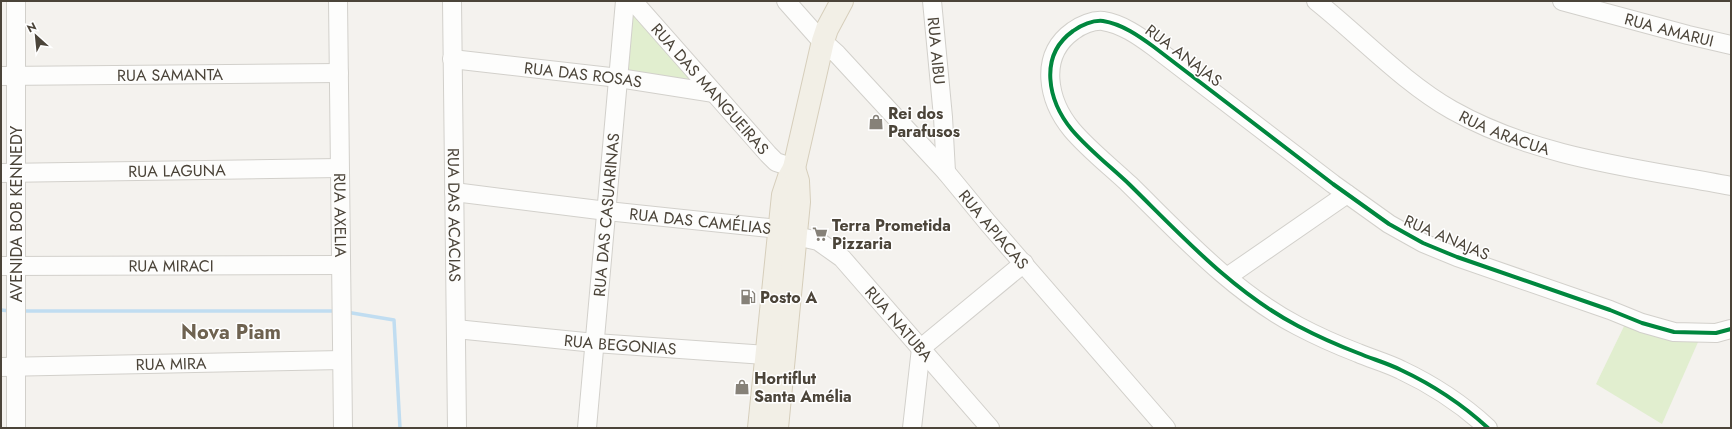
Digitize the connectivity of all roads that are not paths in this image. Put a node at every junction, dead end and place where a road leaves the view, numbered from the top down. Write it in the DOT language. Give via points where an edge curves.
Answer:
graph roads {
  1 [pos="16,1"];
  2 [pos="338,1"];
  3 [pos="452,1"];
  4 [pos="625,1"];
  5 [pos="633,1"];
  6 [pos="786,1"];
  7 [pos="842,1"];
  8 [pos="932,1"];
  9 [pos="1316,1"];
  10 [pos="1562,1"];
  11 [pos="820,39"];
  12 [pos="1731,45"];
  13 [pos="452,59"];
  14 [pos="339,73"];
  15 [pos="8,76"];
  16 [pos="619,78"];
  17 [pos="714,93"];
  18 [pos="339,168"];
  19 [pos="794,168"];
  20 [pos="946,172"];
  21 [pos="8,173"];
  22 [pos="1731,186"];
  23 [pos="454,192"];
  24 [pos="1347,194"];
  25 [pos="607,211"];
  26 [pos="788,232"];
  27 [pos="1024,263"];
  28 [pos="340,265"];
  29 [pos="9,266"];
  30 [pos="1227,277"];
  31 [pos="456,328"];
  32 [pos="1731,329"];
  33 [pos="595,343"];
  34 [pos="921,348"];
  35 [pos="775,356"];
  36 [pos="342,360"];
  37 [pos="9,367"];
  38 [pos="16,428"];
  39 [pos="343,428"];
  40 [pos="457,428"];
  41 [pos="587,428"];
  42 [pos="759,428"];
  43 [pos="777,428"];
  44 [pos="912,428"];
  45 [pos="990,428"];
  46 [pos="1166,428"];
  47 [pos="1488,428"];
  1 -- 15 [label="street, AVENIDA BOB KENNEDY"];
  2 -- 14 [label="street, RUA AXELIA"];
  3 -- 13 [label="street, RUA DAS ACACIAS"];
  4 -- 16 [label="street, RUA DAS CASUARINAS"];
  5 -- 17 [label="street, RUA DAS MANGUEIRAS"];
  6 -- 11 [label="street, RUA APIACAS"];
  7 -- 11 [label="main road"];
  8 -- 20 [label="street, RUA AIBU"];
  9 -- 22 [label="street, RUA ARACUA" via="1414,84 1452,110 1480,125 1582,159"];
  10 -- 12 [label="street, RUA AMARUI"];
  11 -- 19 [label="main road"];
  11 -- 20 [label="street, RUA APIACAS"];
  13 -- 16 [label="street, RUA DAS ROSAS"];
  13 -- 23 [label="street, RUA DAS ACACIAS"];
  14 -- 15 [label="street, RUA SAMANTA"];
  14 -- 18 [label="street, RUA AXELIA"];
  15 -- 21 [label="street, AVENIDA BOB KENNEDY"];
  16 -- 17 [label="street, RUA DAS ROSAS"];
  16 -- 25 [label="street, RUA DAS CASUARINAS"];
  17 -- 19 [label="street, RUA DAS MANGUEIRAS" via="776,162"];
  18 -- 21 [label="street, RUA LAGUNA"];
  18 -- 28 [label="street, RUA AXELIA"];
  19 -- 26 [label="main road" via="798,181 799,202"];
  20 -- 27 [label="street, RUA APIACAS"];
  21 -- 29 [label="street, AVENIDA BOB KENNEDY"];
  23 -- 25 [label="street, RUA DAS CAMÉLIAS"];
  23 -- 31 [label="street, RUA DAS ACACIAS"];
  24 -- 30 [label="street"];
  24 -- 30 [label="street, RUA ANAJAS" via="1133,32 1103,21 1091,22 1077,28 1060,43 1051,62 1054,98 1065,120 1087,145"];
  24 -- 32 [label="street, RUA ANAJAS" via="1388,224 1423,243 1642,323 1674,332 1716,333"];
  25 -- 26 [label="street, RUA DAS CAMÉLIAS"];
  25 -- 33 [label="street, RUA DAS CASUARINAS"];
  26 -- 34 [label="street, RUA NATUBA" via="818,241 842,258"];
  26 -- 35 [label="main road"];
  27 -- 34 [label="street"];
  27 -- 46 [label="street, RUA APIACAS"];
  28 -- 29 [label="street, RUA MIRACI"];
  28 -- 36 [label="street, RUA AXELIA"];
  29 -- 37 [label="street, AVENIDA BOB KENNEDY" via="16,298 16,325"];
  30 -- 47 [label="street, RUA ANAJAS" via="1257,301 1297,325 1399,369 1441,391"];
  31 -- 33 [label="street, RUA BEGONIAS"];
  31 -- 40 [label="street, RUA DAS ACACIAS"];
  33 -- 35 [label="street, RUA BEGONIAS"];
  33 -- 41 [label="street, RUA DAS CASUARINAS"];
  34 -- 44 [label="street"];
  34 -- 45 [label="street, RUA NATUBA"];
  35 -- 42 [label="main road"];
  35 -- 43 [label="main road"];
  36 -- 37 [label="street, RUA MIRA"];
  36 -- 39 [label="street, RUA AXELIA"];
  37 -- 38 [label="street, AVENIDA BOB KENNEDY"];
}
